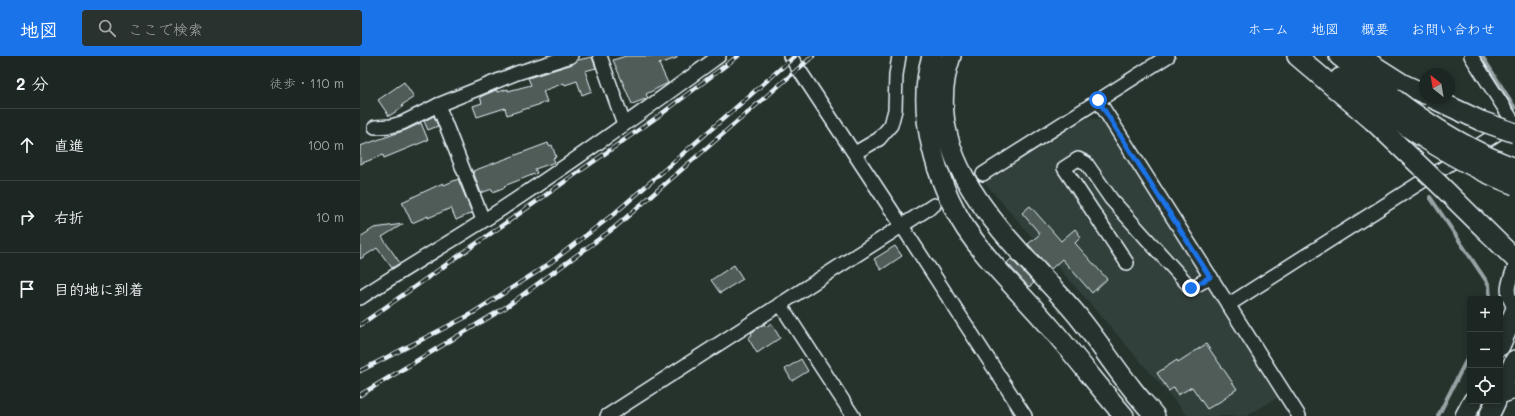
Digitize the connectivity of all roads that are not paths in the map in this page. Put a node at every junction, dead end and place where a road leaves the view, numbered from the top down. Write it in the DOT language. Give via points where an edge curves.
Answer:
graph roads {
  1 [pos="572,56"];
  2 [pos="600,56"];
  3 [pos="719,56"];
  4 [pos="790,56"];
  5 [pos="899,56"];
  6 [pos="932,56"];
  7 [pos="951,56"];
  8 [pos="1168,56"];
  9 [pos="1297,56"];
  10 [pos="1310,56"];
  11 [pos="1339,56"];
  12 [pos="1359,56"];
  13 [pos="1471,56"];
  14 [pos="1419,95"];
  15 [pos="1098,100"];
  16 [pos="1388,103"];
  17 [pos="1445,104"];
  18 [pos="438,105"];
  19 [pos="624,124"];
  20 [pos="375,127"];
  21 [pos="1515,133"];
  22 [pos="855,154"];
  23 [pos="1515,168"];
  24 [pos="984,174"];
  25 [pos="1515,185"];
  26 [pos="934,205"];
  27 [pos="483,220"];
  28 [pos="902,226"];
  29 [pos="1515,259"];
  30 [pos="1127,263"];
  31 [pos="1515,266"];
  32 [pos="1210,277"];
  33 [pos="360,298"];
  34 [pos="780,304"];
  35 [pos="1228,305"];
  36 [pos="1515,310"];
  37 [pos="1503,339"];
  38 [pos="1515,360"];
  39 [pos="1503,386"];
  40 [pos="1515,392"];
  41 [pos="1503,396"];
  42 [pos="1471,404"];
  43 [pos="1495,404"];
  44 [pos="607,416"];
  45 [pos="853,416"];
  46 [pos="1025,416"];
  47 [pos="1124,416"];
  48 [pos="1156,416"];
  49 [pos="1299,416"];
  50 [pos="1465,416"];
  51 [pos="1489,416"];
  1 -- 18 [label="street" via="517,73"];
  2 -- 19 [label="street"];
  3 -- 19 [label="street"];
  4 -- 22 [label="street"];
  5 -- 22 [label="street" via="895,110 891,125 879,139"];
  6 -- 47 [label="highway" via="925,94 927,120 933,151 954,207 982,251 1052,328"];
  7 -- 48 [label="highway" via="944,93 945,119 950,145 973,193 999,228 1073,310 1131,388"];
  8 -- 15 [label="street"];
  9 -- 16 [label="highway"];
  10 -- 16 [label="highway"];
  11 -- 16 [label="highway"];
  12 -- 16 [label="highway"];
  13 -- 35 [label="street" via="1514,123"];
  14 -- 16 [label="highway"];
  15 -- 24 [label="street"];
  15 -- 32 [label="street"];
  16 -- 23 [label="highway, bridge" via="1420,118 1480,153"];
  16 -- 25 [label="highway, bridge" via="1438,148"];
  16 -- 29 [label="highway, bridge" via="1439,184"];
  17 -- 21 [label="highway, bridge"];
  18 -- 20 [label="street" via="402,123"];
  18 -- 27 [label="street"];
  19 -- 27 [label="street"];
  22 -- 28 [label="street"];
  26 -- 28 [label="street"];
  27 -- 33 [label="street"];
  28 -- 34 [label="street"];
  28 -- 46 [label="street"];
  30 -- 32 [label="street" via="1064,168 1078,159 1086,163 1111,199 1191,288"];
  31 -- 36 [label="street" via="1508,290 1509,300"];
  32 -- 35 [label="street"];
  34 -- 44 [label="street"];
  34 -- 45 [label="street"];
  35 -- 49 [label="street"];
  36 -- 37 [label="highway"];
  38 -- 39 [label="highway"];
  40 -- 41 [label="street"];
  42 -- 50 [label="highway"];
  43 -- 51 [label="highway"];
}
